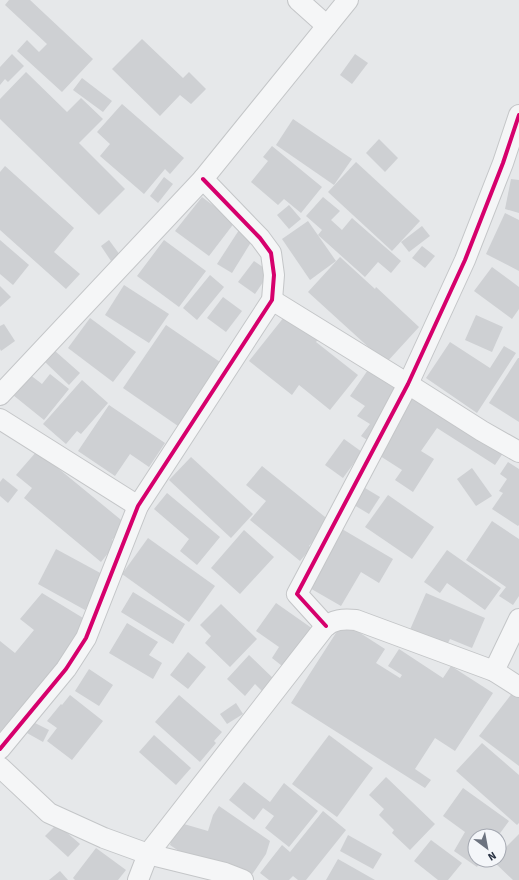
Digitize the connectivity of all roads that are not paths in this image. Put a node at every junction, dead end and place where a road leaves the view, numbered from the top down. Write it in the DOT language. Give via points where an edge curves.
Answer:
graph roads {
  1 [pos="298,0"];
  2 [pos="348,0"];
  3 [pos="327,26"];
  4 [pos="519,115"];
  5 [pos="203,179"];
  6 [pos="272,300"];
  7 [pos="408,384"];
  8 [pos="0,394"];
  9 [pos="0,419"];
  10 [pos="519,452"];
  11 [pos="138,506"];
  12 [pos="519,619"];
  13 [pos="326,626"];
  14 [pos="494,671"];
  15 [pos="519,687"];
  16 [pos="0,749"];
  17 [pos="0,767"];
  18 [pos="148,854"];
  19 [pos="138,880"];
  20 [pos="243,880"];
  1 -- 3 [label="street"];
  2 -- 3 [label="street"];
  3 -- 5 [label="street"];
  4 -- 7 [label="street" via="465,260"];
  5 -- 6 [label="street" via="260,238 271,253 274,275"];
  5 -- 8 [label="street"];
  6 -- 7 [label="street"];
  6 -- 11 [label="street"];
  7 -- 10 [label="street"];
  7 -- 13 [label="street" via="297,594"];
  9 -- 11 [label="street"];
  11 -- 16 [label="street" via="86,638 66,669"];
  12 -- 14 [label="street"];
  13 -- 14 [label="street" via="340,619 356,620"];
  13 -- 18 [label="street"];
  14 -- 15 [label="street"];
  17 -- 18 [label="street" via="49,813 104,838"];
  18 -- 19 [label="street"];
  18 -- 20 [label="street" via="225,873"];
}
